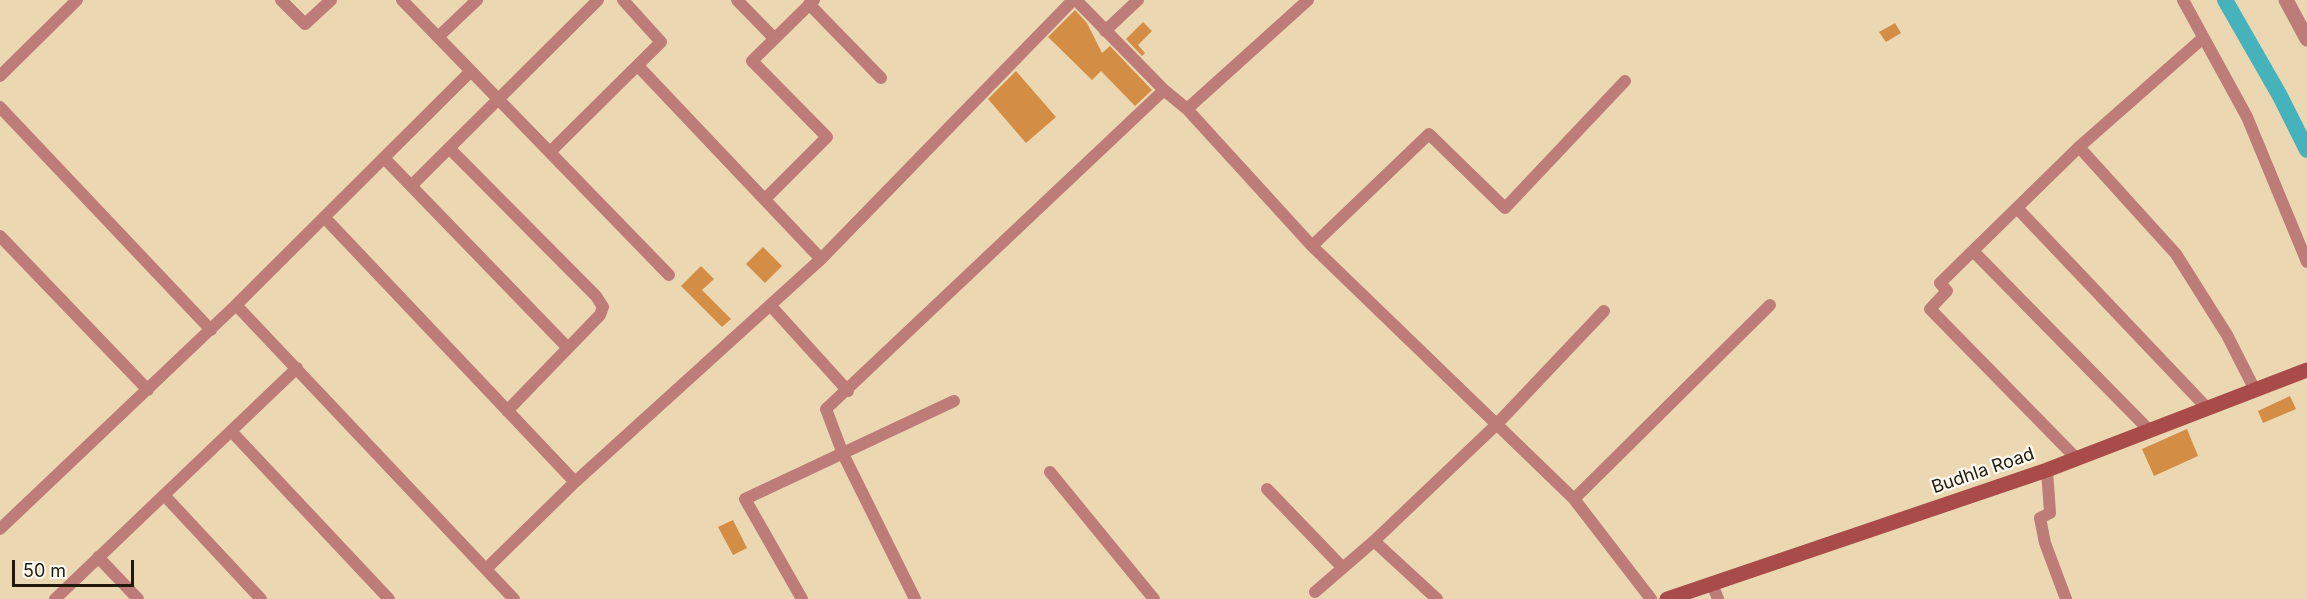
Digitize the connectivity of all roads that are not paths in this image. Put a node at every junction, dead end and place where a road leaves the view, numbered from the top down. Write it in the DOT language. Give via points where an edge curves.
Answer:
graph roads {
  1 [pos="77,0"];
  2 [pos="281,0"];
  3 [pos="331,0"];
  4 [pos="402,0"];
  5 [pos="477,0"];
  6 [pos="598,0"];
  7 [pos="623,0"];
  8 [pos="737,0"];
  9 [pos="1075,0"];
  10 [pos="1138,0"];
  11 [pos="1308,0"];
  12 [pos="2183,0"];
  13 [pos="2286,0"];
  14 [pos="811,2"];
  15 [pos="1105,31"];
  16 [pos="438,37"];
  17 [pos="774,38"];
  18 [pos="2203,38"];
  19 [pos="2307,39"];
  20 [pos="638,66"];
  21 [pos="471,71"];
  22 [pos="0,76"];
  23 [pos="881,78"];
  24 [pos="1625,81"];
  25 [pos="1164,90"];
  26 [pos="498,99"];
  27 [pos="0,107"];
  28 [pos="1187,109"];
  29 [pos="2079,147"];
  30 [pos="449,148"];
  31 [pos="550,152"];
  32 [pos="384,158"];
  33 [pos="411,186"];
  34 [pos="765,199"];
  35 [pos="2017,208"];
  36 [pos="324,218"];
  37 [pos="0,236"];
  38 [pos="1312,246"];
  39 [pos="1973,251"];
  40 [pos="821,258"];
  41 [pos="2307,262"];
  42 [pos="669,275"];
  43 [pos="236,305"];
  44 [pos="770,305"];
  45 [pos="1770,305"];
  46 [pos="1604,311"];
  47 [pos="210,330"];
  48 [pos="568,348"];
  49 [pos="297,368"];
  50 [pos="2307,370"];
  51 [pos="147,390"];
  52 [pos="2255,390"];
  53 [pos="848,391"];
  54 [pos="954,401"];
  55 [pos="2207,408"];
  56 [pos="507,411"];
  57 [pos="1496,425"];
  58 [pos="2149,430"];
  59 [pos="231,431"];
  60 [pos="843,454"];
  61 [pos="2076,459"];
  62 [pos="2047,470"];
  63 [pos="1050,472"];
  64 [pos="575,482"];
  65 [pos="1267,489"];
  66 [pos="164,495"];
  67 [pos="1574,499"];
  68 [pos="0,529"];
  69 [pos="1374,541"];
  70 [pos="98,557"];
  71 [pos="487,568"];
  72 [pos="1343,568"];
  73 [pos="1712,584"];
  74 [pos="1315,592"];
  75 [pos="1676,597"];
  76 [pos="55,599"];
  77 [pos="138,599"];
  78 [pos="261,599"];
  79 [pos="389,599"];
  80 [pos="514,599"];
  81 [pos="802,599"];
  82 [pos="915,599"];
  83 [pos="1154,599"];
  84 [pos="1437,599"];
  85 [pos="1652,599"];
  86 [pos="1718,599"];
  87 [pos="2066,599"];
  1 -- 22 [label="street"];
  2 -- 3 [label="street" via="305,24"];
  4 -- 16 [label="street"];
  5 -- 16 [label="street"];
  6 -- 26 [label="street"];
  7 -- 20 [label="street" via="661,42"];
  8 -- 17 [label="street"];
  9 -- 15 [label="street"];
  9 -- 40 [label="street"];
  10 -- 15 [label="street"];
  11 -- 28 [label="street"];
  12 -- 18 [label="street"];
  13 -- 19 [label="street"];
  14 -- 17 [label="street"];
  14 -- 23 [label="street"];
  15 -- 25 [label="street"];
  16 -- 21 [label="street"];
  17 -- 34 [label="street" via="752,61 827,137"];
  18 -- 29 [label="street"];
  18 -- 41 [label="street" via="2247,117"];
  20 -- 31 [label="street"];
  20 -- 34 [label="street"];
  21 -- 26 [label="street"];
  21 -- 32 [label="street"];
  24 -- 38 [label="street" via="1505,208 1429,134"];
  25 -- 28 [label="street"];
  25 -- 53 [label="street"];
  26 -- 30 [label="street"];
  26 -- 31 [label="street"];
  27 -- 47 [label="street"];
  28 -- 38 [label="street"];
  29 -- 35 [label="street"];
  29 -- 52 [label="street" via="2176,254 2227,335"];
  30 -- 33 [label="street"];
  30 -- 48 [label="street" via="603,307"];
  31 -- 42 [label="street"];
  32 -- 33 [label="street"];
  32 -- 36 [label="street"];
  33 -- 48 [label="street"];
  34 -- 40 [label="street"];
  35 -- 39 [label="street"];
  35 -- 55 [label="street"];
  36 -- 43 [label="street"];
  36 -- 56 [label="street"];
  37 -- 51 [label="street"];
  38 -- 57 [label="street"];
  39 -- 58 [label="street"];
  39 -- 61 [label="street" via="1940,283 1947,291 1930,309"];
  40 -- 44 [label="street"];
  43 -- 47 [label="street"];
  43 -- 49 [label="street"];
  44 -- 53 [label="street"];
  44 -- 64 [label="street"];
  45 -- 67 [label="street"];
  46 -- 57 [label="street"];
  47 -- 51 [label="street"];
  48 -- 56 [label="street"];
  49 -- 59 [label="street"];
  49 -- 71 [label="street"];
  50 -- 52 [label="main road, Budhla Road"];
  51 -- 68 [label="street"];
  52 -- 55 [label="main road, Budhla Road"];
  53 -- 60 [label="street" via="826,410"];
  54 -- 60 [label="street"];
  55 -- 58 [label="main road, Budhla Road"];
  56 -- 64 [label="street"];
  57 -- 67 [label="street"];
  57 -- 69 [label="street"];
  58 -- 61 [label="main road, Budhla Road"];
  59 -- 66 [label="street"];
  59 -- 79 [label="street"];
  60 -- 81 [label="street" via="745,499"];
  60 -- 82 [label="street"];
  61 -- 62 [label="main road, Budhla Road"];
  62 -- 73 [label="main road, Budhla Road"];
  62 -- 87 [label="street" via="2050,513 2040,518"];
  63 -- 83 [label="street"];
  64 -- 71 [label="street"];
  65 -- 72 [label="street"];
  66 -- 70 [label="street"];
  66 -- 78 [label="street"];
  67 -- 85 [label="street"];
  69 -- 72 [label="street"];
  69 -- 84 [label="street"];
  70 -- 76 [label="street"];
  70 -- 77 [label="street"];
  71 -- 80 [label="street"];
  72 -- 74 [label="street"];
  73 -- 75 [label="main road, Budhla Road"];
  73 -- 86 [label="street"];
}
